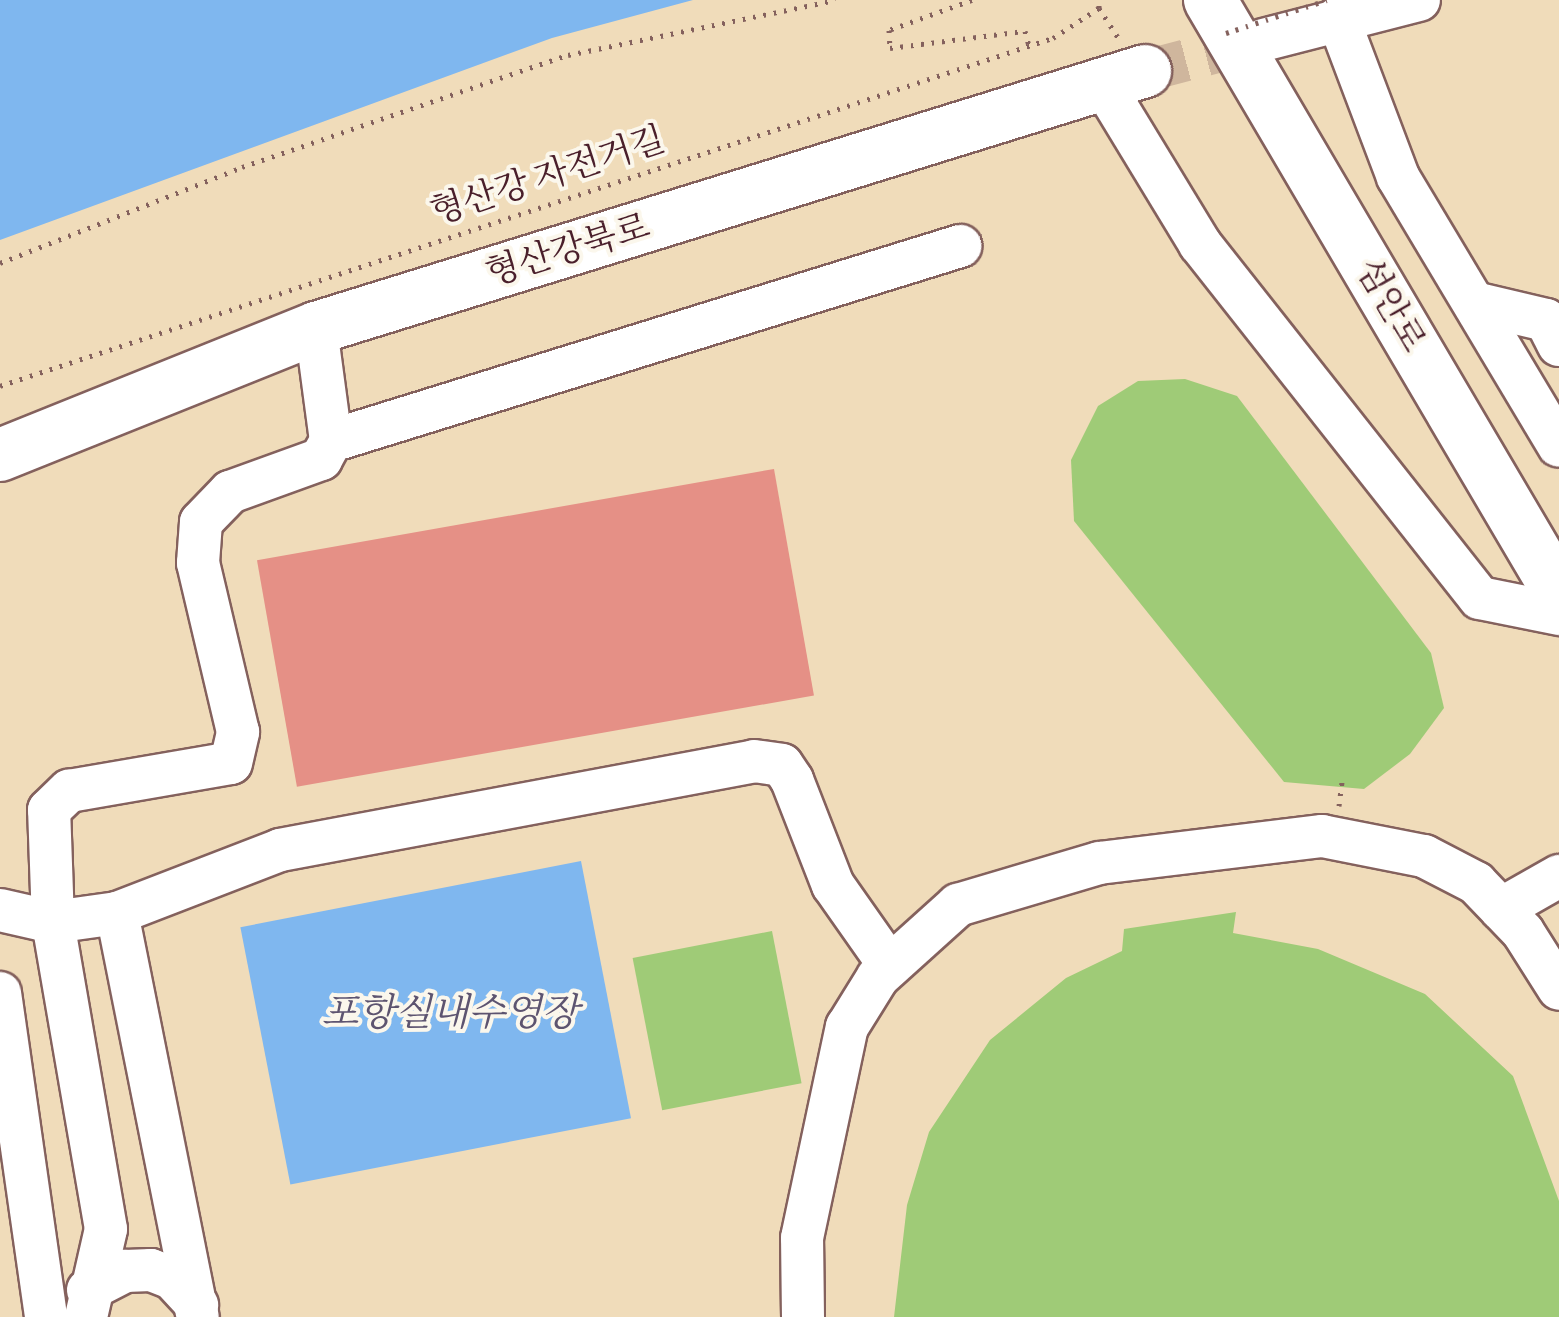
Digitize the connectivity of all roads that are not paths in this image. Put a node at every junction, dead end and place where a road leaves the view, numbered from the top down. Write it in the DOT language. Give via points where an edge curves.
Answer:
graph roads {
  1 [pos="1419,0"];
  2 [pos="1332,9"];
  3 [pos="1230,23"];
  4 [pos="1124,78"];
  5 [pos="960,246"];
  6 [pos="1474,303"];
  7 [pos="316,328"];
  8 [pos="1559,344"];
  9 [pos="331,441"];
  10 [pos="1559,446"];
  11 [pos="0,456"];
  12 [pos="1559,593"];
  13 [pos="1559,614"];
  14 [pos="1559,876"];
  15 [pos="1501,909"];
  16 [pos="0,910"];
  17 [pos="117,913"];
  18 [pos="53,922"];
  19 [pos="890,966"];
  20 [pos="1559,988"];
  21 [pos="0,992"];
  22 [pos="87,1303"];
  23 [pos="198,1311"];
  24 [pos="46,1317"];
  25 [pos="804,1317"];
  1 -- 2 [label="lane"];
  2 -- 3 [label="lane"];
  2 -- 6 [label="lane" via="1398,177"];
  3 -- 12 [label="main road, 섬안로"];
  4 -- 7 [label="main road, 형산강북로"];
  4 -- 13 [label="lane" via="1200,244 1480,598"];
  5 -- 9 [label="lane"];
  6 -- 8 [label="lane" via="1546,320"];
  6 -- 10 [label="lane"];
  7 -- 9 [label="lane"];
  7 -- 11 [label="main road, 형산강북로"];
  9 -- 18 [label="lane" via="321,459 230,492 201,522 198,563 238,732 231,763 69,791 49,810"];
  14 -- 15 [label="lane"];
  15 -- 19 [label="lane" via="1476,882 1424,856 1322,836 1098,863 958,905"];
  15 -- 20 [label="lane"];
  16 -- 18 [label="lane"];
  17 -- 18 [label="lane"];
  17 -- 19 [label="lane" via="280,850 754,762 782,766 792,780 834,885"];
  17 -- 23 [label="lane"];
  18 -- 22 [label="lane" via="106,1228"];
  19 -- 25 [label="lane" via="846,1027 802,1238"];
  21 -- 24 [label="lane"];
  22 -- 23 [label="lane" via="125,1271 151,1270 172,1278"];
}
